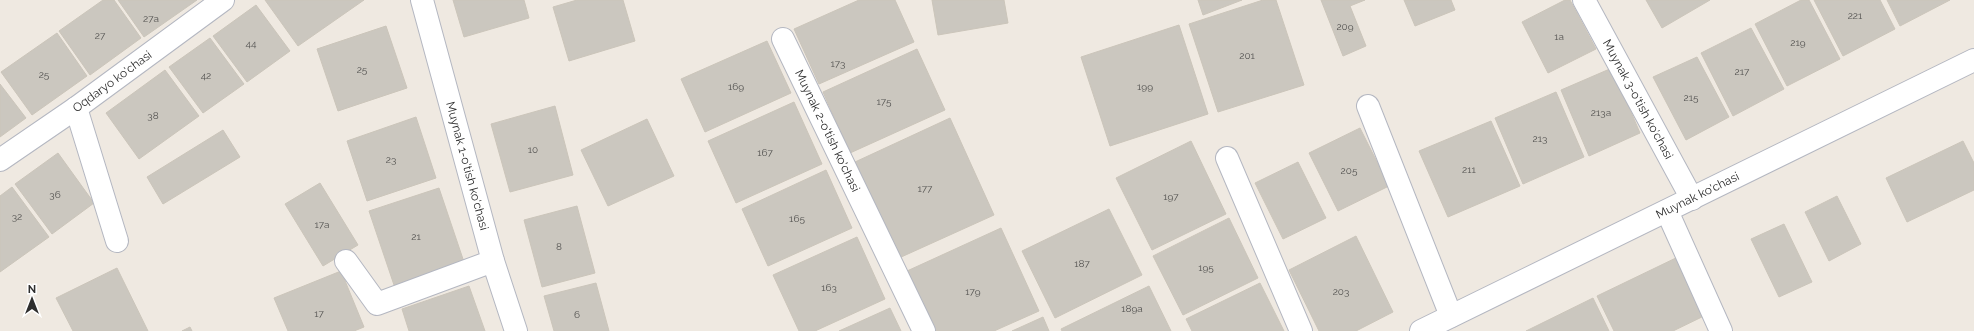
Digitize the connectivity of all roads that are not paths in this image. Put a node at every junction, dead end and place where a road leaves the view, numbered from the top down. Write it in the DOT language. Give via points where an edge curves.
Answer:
graph roads {
  1 [pos="223,0"];
  2 [pos="422,0"];
  3 [pos="1584,0"];
  4 [pos="783,39"];
  5 [pos="1974,60"];
  6 [pos="1368,106"];
  7 [pos="76,108"];
  8 [pos="1227,158"];
  9 [pos="0,160"];
  10 [pos="1692,199"];
  11 [pos="1667,211"];
  12 [pos="116,241"];
  13 [pos="346,261"];
  14 [pos="493,261"];
  15 [pos="1451,316"];
  16 [pos="516,331"];
  17 [pos="924,331"];
  18 [pos="1301,331"];
  19 [pos="1421,331"];
  20 [pos="1721,331"];
  1 -- 7 [label="street, Oqdaryo ko'chasi"];
  2 -- 14 [label="street, Muynak 1-o'tish ko'chasi"];
  3 -- 10 [label="street, Muynak 3-o'tish ko'chasi"];
  4 -- 17 [label="street, Muynak 2-o'tish ko'chasi"];
  5 -- 10 [label="street, Muynak ko'chasi"];
  6 -- 15 [label="street"];
  7 -- 9 [label="street, Oqdaryo ko'chasi"];
  7 -- 12 [label="street"];
  8 -- 18 [label="street"];
  10 -- 11 [label="street, Muynak ko'chasi"];
  11 -- 15 [label="street, Muynak ko'chasi"];
  11 -- 20 [label="street"];
  13 -- 14 [label="street" via="377,304"];
  14 -- 16 [label="street, Muynak 1-o'tish ko'chasi"];
  15 -- 19 [label="street, Muynak ko'chasi"];
}
